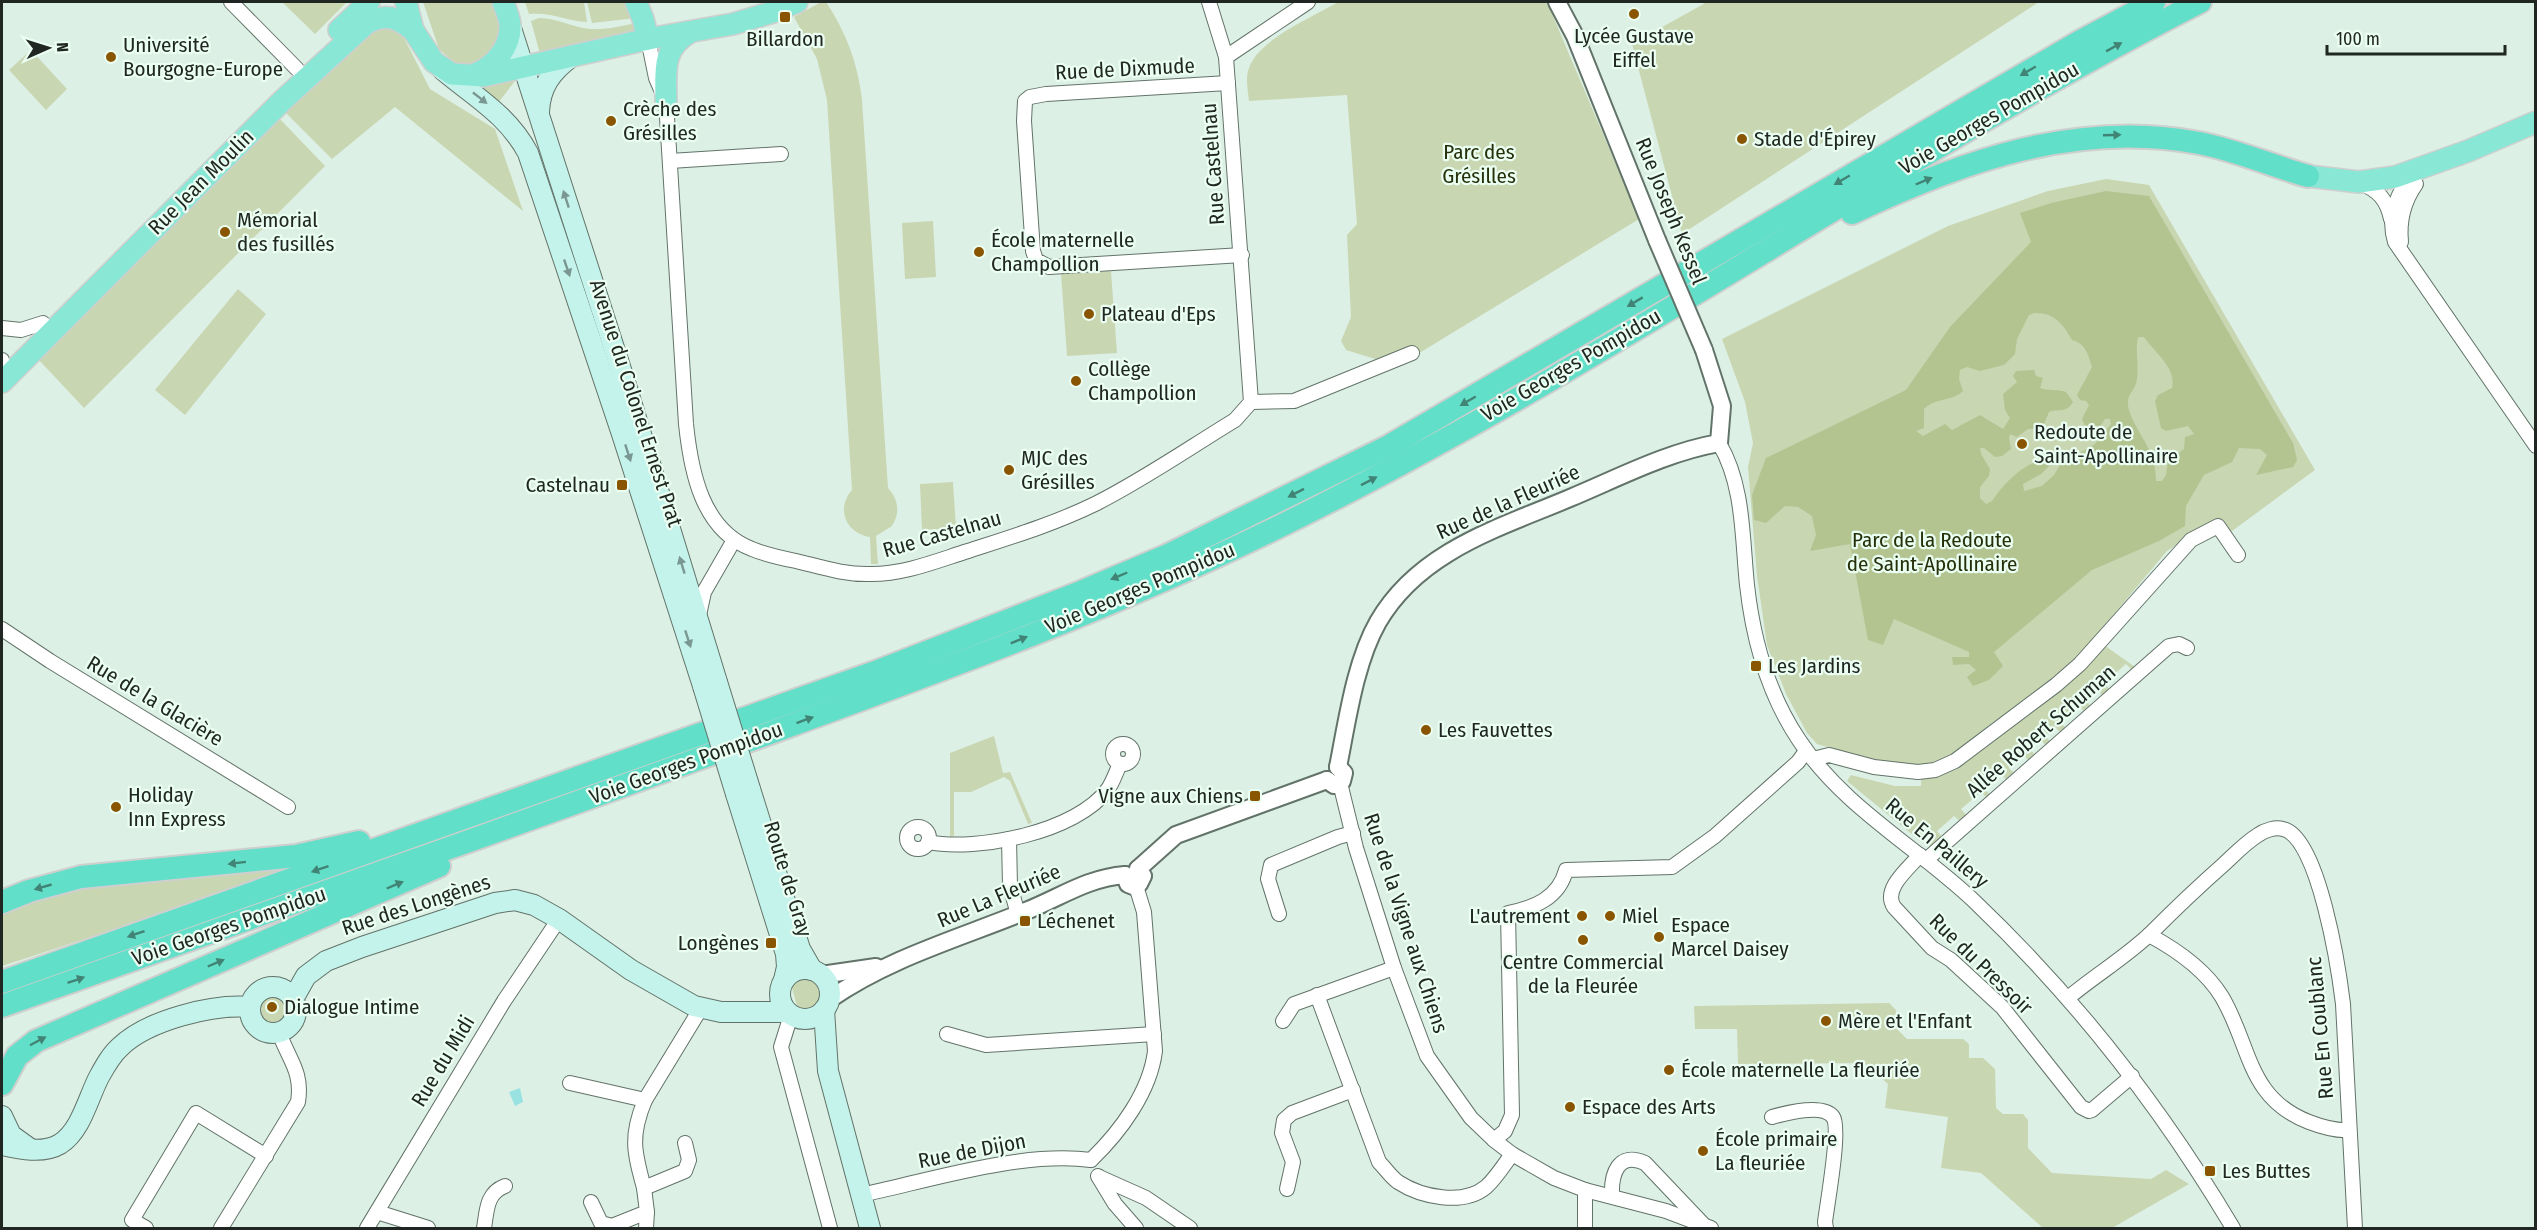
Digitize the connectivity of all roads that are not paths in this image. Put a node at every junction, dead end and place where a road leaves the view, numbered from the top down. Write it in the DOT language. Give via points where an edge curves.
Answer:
graph roads {
  1 [pos="231,2"];
  2 [pos="369,2"];
  3 [pos="406,2"];
  4 [pos="503,2"];
  5 [pos="636,2"];
  6 [pos="796,2"];
  7 [pos="1209,2"];
  8 [pos="1308,2"];
  9 [pos="1557,2"];
  10 [pos="2135,2"];
  11 [pos="2154,2"];
  12 [pos="2200,2"];
  13 [pos="510,26"];
  14 [pos="413,30"];
  15 [pos="690,32"];
  16 [pos="648,39"];
  17 [pos="2079,42"];
  18 [pos="571,57"];
  19 [pos="1226,57"];
  20 [pos="434,63"];
  21 [pos="524,67"];
  22 [pos="297,69"];
  23 [pos="470,76"];
  24 [pos="1228,83"];
  25 [pos="666,101"];
  26 [pos="539,117"];
  27 [pos="2535,122"];
  28 [pos="2468,151"];
  29 [pos="781,154"];
  30 [pos="670,161"];
  31 [pos="2419,168"];
  32 [pos="2308,176"];
  33 [pos="2359,182"];
  34 [pos="2391,222"];
  35 [pos="2403,253"];
  36 [pos="1242,255"];
  37 [pos="1737,267"];
  38 [pos="43,323"];
  39 [pos="2,328"];
  40 [pos="1412,353"];
  41 [pos="2,362"];
  42 [pos="2,382"];
  43 [pos="1251,402"];
  44 [pos="1719,443"];
  45 [pos="2535,446"];
  46 [pos="734,540"];
  47 [pos="2238,555"];
  48 [pos="699,623"];
  49 [pos="2,629"];
  50 [pos="2187,648"];
  51 [pos="710,684"];
  52 [pos="1810,755"];
  53 [pos="1120,764"];
  54 [pos="1335,777"];
  55 [pos="743,791"];
  56 [pos="592,798"];
  57 [pos="288,807"];
  58 [pos="474,815"];
  59 [pos="1353,833"];
  60 [pos="1009,839"];
  61 [pos="928,842"];
  62 [pos="1923,858"];
  63 [pos="1133,876"];
  64 [pos="2,902"];
  65 [pos="1018,914"];
  66 [pos="1279,914"];
  67 [pos="559,919"];
  68 [pos="2149,935"];
  69 [pos="891,964"];
  70 [pos="1394,968"];
  71 [pos="816,972"];
  72 [pos="2,982"];
  73 [pos="783,984"];
  74 [pos="1317,995"];
  75 [pos="2068,998"];
  76 [pos="293,999"];
  77 [pos="827,1004"];
  78 [pos="2,1006"];
  79 [pos="250,1007"];
  80 [pos="701,1008"];
  81 [pos="721,1012"];
  82 [pos="793,1015"];
  83 [pos="1283,1021"];
  84 [pos="279,1032"];
  85 [pos="946,1034"];
  86 [pos="1154,1034"];
  87 [pos="828,1071"];
  88 [pos="2132,1076"];
  89 [pos="570,1083"];
  90 [pos="2,1084"];
  91 [pos="1353,1090"];
  92 [pos="645,1100"];
  93 [pos="2,1116"];
  94 [pos="1772,1118"];
  95 [pos="2349,1130"];
  96 [pos="1494,1140"];
  97 [pos="685,1143"];
  98 [pos="2,1145"];
  99 [pos="34,1150"];
  100 [pos="1512,1154"];
  101 [pos="266,1156"];
  102 [pos="1091,1160"];
  103 [pos="1099,1177"];
  104 [pos="505,1186"];
  105 [pos="644,1188"];
  106 [pos="1287,1189"];
  107 [pos="1586,1190"];
  108 [pos="861,1195"];
  109 [pos="1612,1196"];
  110 [pos="591,1202"];
  111 [pos="377,1212"];
  112 [pos="647,1212"];
  113 [pos="1708,1227"];
  114 [pos="146,1228"];
  115 [pos="221,1228"];
  116 [pos="367,1228"];
  117 [pos="428,1228"];
  118 [pos="484,1228"];
  119 [pos="646,1228"];
  120 [pos="830,1228"];
  121 [pos="870,1228"];
  122 [pos="1136,1228"];
  123 [pos="1190,1228"];
  124 [pos="1585,1228"];
  125 [pos="1826,1228"];
  126 [pos="2232,1228"];
  127 [pos="2355,1228"];
  1 -- 22 [label="street"];
  2 -- 22 [label="main road, Rue Jean Moulin"];
  3 -- 14 [label="main road"];
  4 -- 13 [label="main road"];
  5 -- 16 [label="main road"];
  6 -- 15 [label="main road" via="752,18"];
  7 -- 19 [label="street, Rue Castelnau"];
  8 -- 19 [label="street"];
  9 -- 44 [label="street, Rue Joseph Kessel, bridge" via="1575,36 1704,350 1722,406"];
  10 -- 17 [label="highway"];
  11 -- 17 [label="highway, Voie Georges Pompidou"];
  37 -- 12 [label="highway, Voie Georges Pompidou, one-way" via="2021,99"];
  13 -- 21 [label="main road, Avenue du Colonel Ernest Prat"];
  13 -- 23 [label="main road" via="495,64"];
  14 -- 20 [label="main road"];
  14 -- 42 [label="main road, Rue Jean Moulin" via="389,16 367,23 283,100"];
  15 -- 16 [label="main road"];
  15 -- 25 [label="main road" via="669,52"];
  16 -- 18 [label="main road"];
  16 -- 25 [label="street, Rue Castelnau" via="656,78"];
  17 -- 58 [label="highway, Voie Georges Pompidou, one-way" via="1389,446 1262,511 1081,592 889,667"];
  18 -- 21 [label="main road"];
  18 -- 26 [label="main road" via="557,68 542,90"];
  19 -- 24 [label="street, Rue Castelnau"];
  20 -- 23 [label="main road" via="452,74"];
  20 -- 51 [label="main road, Avenue du Colonel Ernest Prat, one-way" via="498,113 528,153"];
  21 -- 23 [label="main road"];
  21 -- 26 [label="main road, Avenue du Colonel Ernest Prat"];
  22 -- 38 [label="main road, Rue Jean Moulin"];
  24 -- 36 [label="street, Rue Castelnau"];
  24 -- 36 [label="street, Rue de Dixmude" via="1046,94 1025,101 1033,251 1036,260 1049,267"];
  25 -- 30 [label="street, Rue Castelnau"];
  48 -- 26 [label="main road, Avenue du Colonel Ernest Prat, one-way" via="626,382"];
  27 -- 28 [label="main road"];
  28 -- 31 [label="main road"];
  28 -- 32 [label="street" via="2387,170 2317,170"];
  28 -- 35 [label="street" via="2438,164 2409,194 2401,220"];
  29 -- 30 [label="street"];
  30 -- 46 [label="street, Rue Castelnau" via="689,445 709,513"];
  31 -- 33 [label="main road" via="2381,180"];
  31 -- 34 [label="street" via="2397,198"];
  32 -- 33 [label="main road"];
  37 -- 32 [label="highway, one-way" via="1939,175 2005,152 2051,142 2095,136 2171,138 2222,149"];
  33 -- 34 [label="street" via="2385,200"];
  34 -- 35 [label="street" via="2395,242"];
  35 -- 45 [label="street"];
  36 -- 43 [label="street, Rue Castelnau"];
  56 -- 37 [label="highway, Voie Georges Pompidou, one-way" via="965,661 1186,571 1402,464"];
  38 -- 39 [label="street" via="21,330"];
  38 -- 41 [label="main road, Rue Jean Moulin"];
  40 -- 43 [label="street" via="1294,401"];
  43 -- 46 [label="street, Rue Castelnau" via="1235,420 1097,503 1033,530 907,570 845,573 768,555"];
  44 -- 52 [label="street, Rue En Paillery" via="1731,465 1738,492 1754,632 1770,684 1790,726"];
  44 -- 54 [label="street, Rue de la Fleuriée" via="1681,452 1483,533 1429,565 1378,622 1354,688"];
  46 -- 48 [label="street" via="704,592"];
  47 -- 52 [label="street" via="2218,526 2191,540 2080,664 1955,761 1918,772"];
  48 -- 51 [label="main road, Avenue du Colonel Ernest Prat"];
  49 -- 57 [label="street, Rue de la Glacière"];
  50 -- 62 [label="street, Allée Robert Schuman" via="2179,644 2169,646"];
  51 -- 55 [label="main road, Avenue du Colonel Ernest Prat, bridge"];
  52 -- 62 [label="street, Rue En Paillery" via="1840,790"];
  52 -- 96 [label="street" via="1715,836 1672,867 1566,870 1556,891 1545,900 1508,913 1512,1115 1505,1131"];
  53 -- 60 [label="street" via="1108,789 1085,810"];
  54 -- 59 [label="street, Rue de la Vigne aux Chiens"];
  54 -- 63 [label="street" via="1176,835"];
  55 -- 71 [label="main road, Route de Gray" via="800,949"];
  55 -- 73 [label="main road, Route de Gray" via="786,954 788,967"];
  78 -- 56 [label="highway, Voie Georges Pompidou, one-way"];
  90 -- 56 [label="highway, one-way" via="17,1056 36,1041"];
  58 -- 64 [label="highway, one-way" via="296,856 65,880"];
  58 -- 72 [label="highway, Voie Georges Pompidou, one-way"];
  59 -- 66 [label="street" via="1271,865 1268,879"];
  59 -- 70 [label="street, Rue de la Vigne aux Chiens"];
  60 -- 61 [label="street" via="953,845"];
  60 -- 65 [label="street" via="1010,886"];
  62 -- 75 [label="street, Rue En Paillery" via="1995,921"];
  62 -- 88 [label="street, Rue du Pressoir" via="1891,891 1894,907 1932,948 1951,960 2002,1007 2074,1100 2089,1111"];
  63 -- 65 [label="street, Rue La Fleuriée" via="1095,879"];
  63 -- 86 [label="street" via="1144,912"];
  65 -- 69 [label="street, Rue La Fleuriée"];
  67 -- 76 [label="main road, Rue des Longènes" via="525,901 495,903 327,961 306,976"];
  67 -- 80 [label="main road, Rue des Longènes" via="631,970"];
  67 -- 111 [label="street, Rue du Midi" via="504,1001"];
  68 -- 75 [label="street, Rue En Coublanc"];
  68 -- 95 [label="street" via="2184,956 2209,980 2229,1011 2252,1071 2271,1097 2303,1119 2327,1128"];
  68 -- 95 [label="street, Rue En Coublanc" via="2254,837 2273,828 2294,834 2309,857 2333,938 2343,1004"];
  69 -- 71 [label="street, Rue La Fleuriée"];
  69 -- 77 [label="street, Rue La Fleuriée" via="846,988"];
  70 -- 74 [label="street"];
  70 -- 96 [label="street, Rue de la Vigne aux Chiens" via="1426,1056 1471,1118"];
  71 -- 73 [label="main road" via="803,969 792,973"];
  71 -- 77 [label="main road" via="829,986"];
  73 -- 81 [label="main road, Rue des Longènes" via="766,997"];
  73 -- 82 [label="main road" via="783,1005"];
  74 -- 83 [label="street" via="1294,1004"];
  74 -- 91 [label="street"];
  75 -- 88 [label="street, Rue En Paillery"];
  76 -- 79 [label="main road" via="283,988 268,987 255,994"];
  76 -- 84 [label="main road" via="294,1019"];
  77 -- 82 [label="main road" via="813,1018"];
  77 -- 87 [label="main road"];
  79 -- 84 [label="main road" via="258,1028"];
  79 -- 99 [label="main road" via="225,1006 198,1012 136,1036 108,1061 69,1136 54,1147"];
  80 -- 81 [label="main road, Rue des Longènes"];
  80 -- 92 [label="street"];
  81 -- 82 [label="main road, Rue des Longènes"];
  82 -- 87 [label="main road"];
  82 -- 120 [label="street" via="781,1047"];
  84 -- 101 [label="street" via="295,1066 300,1092"];
  85 -- 86 [label="street" via="986,1045"];
  86 -- 102 [label="street" via="1154,1062 1144,1090"];
  87 -- 108 [label="main road"];
  88 -- 126 [label="street, Rue En Paillery" via="2194,1163"];
  89 -- 92 [label="street"];
  91 -- 100 [label="street" via="1379,1161 1397,1181 1422,1193 1445,1197 1469,1195 1485,1188"];
  91 -- 106 [label="street" via="1292,1113 1284,1120 1282,1133 1293,1162"];
  92 -- 105 [label="street" via="634,1141"];
  93 -- 99 [label="main road" via="11,1135"];
  94 -- 125 [label="street" via="1789,1111 1819,1111 1834,1119 1836,1134"];
  95 -- 127 [label="street, Rue En Coublanc"];
  96 -- 100 [label="street, Rue de la Vigne aux Chiens"];
  97 -- 105 [label="street" via="689,1160 685,1171"];
  98 -- 99 [label="main road"];
  100 -- 107 [label="street, Rue de la Vigne aux Chiens" via="1546,1174"];
  101 -- 114 [label="street" via="196,1113 132,1220"];
  101 -- 115 [label="street"];
  102 -- 103 [label="street"];
  102 -- 108 [label="street, Rue de Dijon" via="1065,1157 1016,1163"];
  103 -- 122 [label="street"];
  103 -- 123 [label="street" via="1146,1198"];
  104 -- 118 [label="street" via="491,1196"];
  105 -- 112 [label="street"];
  107 -- 109 [label="street, Rue de la Vigne aux Chiens"];
  107 -- 124 [label="street"];
  108 -- 121 [label="main road"];
  109 -- 113 [label="street, Rue de la Vigne aux Chiens"];
  109 -- 113 [label="street" via="1615,1170 1625,1162 1638,1160"];
  110 -- 112 [label="street" via="598,1219 608,1226"];
  111 -- 116 [label="street, Rue du Midi"];
  111 -- 117 [label="street"];
  112 -- 119 [label="street"];
}
